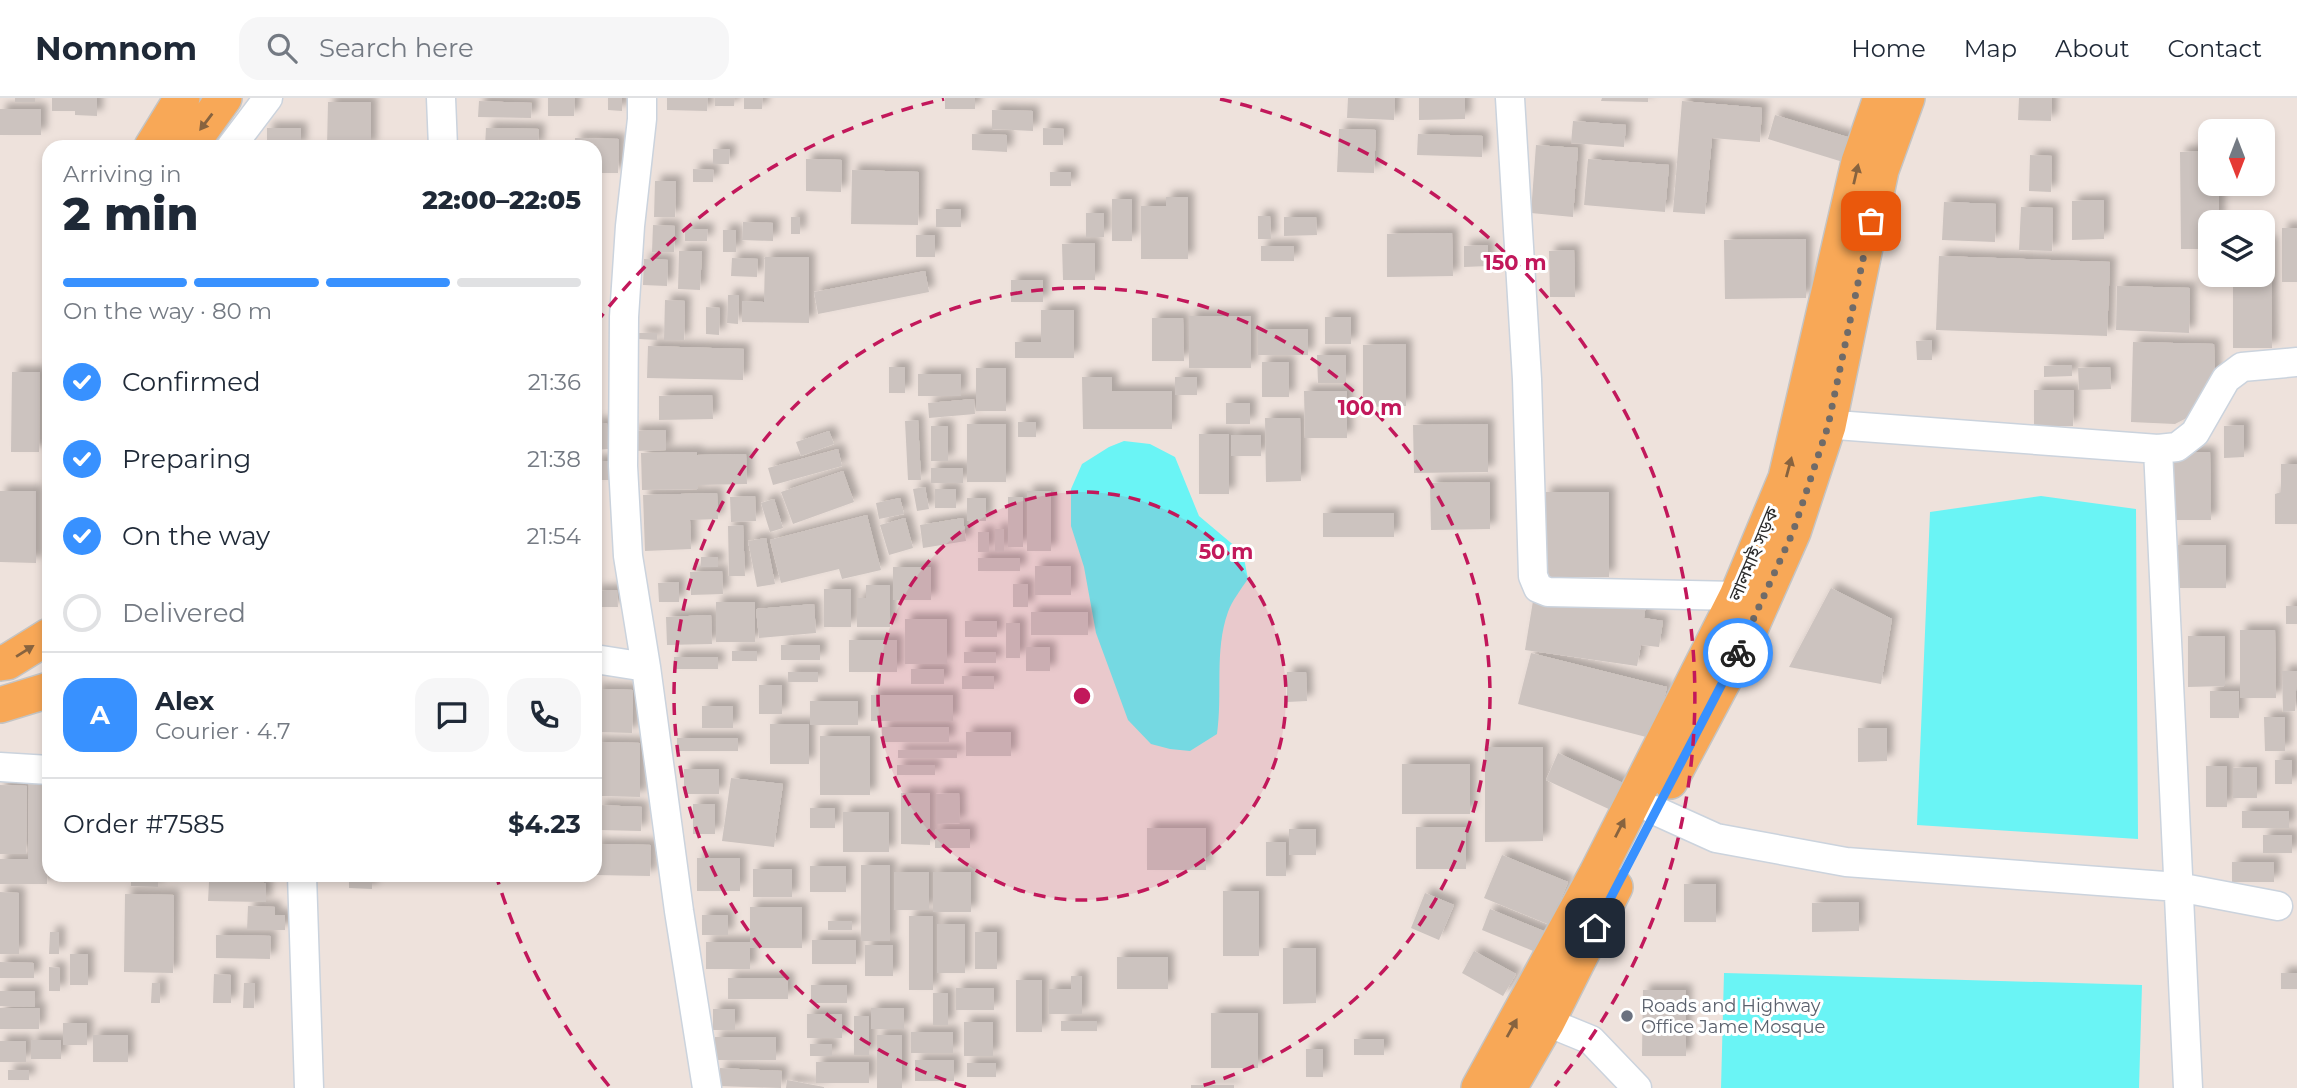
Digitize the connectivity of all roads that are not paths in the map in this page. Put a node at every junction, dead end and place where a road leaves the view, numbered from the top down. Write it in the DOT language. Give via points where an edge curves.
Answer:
graph roads {
  1 [pos="182,98"];
  2 [pos="224,98"];
  3 [pos="268,98"];
  4 [pos="441,98"];
  5 [pos="642,98"];
  6 [pos="1510,98"];
  7 [pos="1881,98"];
  8 [pos="1908,98"];
  9 [pos="156,140"];
  10 [pos="194,140"];
  11 [pos="236,140"];
  12 [pos="443,140"];
  13 [pos="2297,362"];
  14 [pos="1814,424"];
  15 [pos="2158,449"];
  16 [pos="1737,596"];
  17 [pos="42,640"];
  18 [pos="602,660"];
  19 [pos="0,663"];
  20 [pos="646,667"];
  21 [pos="42,692"];
  22 [pos="0,705"];
  23 [pos="0,767"];
  24 [pos="42,770"];
  25 [pos="1654,810"];
  26 [pos="302,882"];
  27 [pos="2178,887"];
  28 [pos="2278,906"];
  29 [pos="1547,1022"];
  30 [pos="309,1088"];
  31 [pos="707,1088"];
  32 [pos="1479,1088"];
  33 [pos="1509,1088"];
  34 [pos="1637,1088"];
  35 [pos="2188,1088"];
  1 -- 9 [label="main road"];
  2 -- 10 [label="main road, one-way"];
  3 -- 11 [label="street"];
  4 -- 12 [label="street"];
  5 -- 20 [label="street" via="624,317 623,466 628,556"];
  6 -- 16 [label="street" via="1538,588 1549,592"];
  14 -- 7 [label="main road, লালমাই সড়ক, one-way" via="1858,162"];
  8 -- 14 [label="main road, লালমাই সড়ক" via="1881,170"];
  13 -- 15 [label="street" via="2242,367 2226,379 2195,433 2176,447"];
  14 -- 15 [label="street"];
  16 -- 14 [label="main road, লালমাই সড়ক, one-way"];
  14 -- 25 [label="main road, লালমাই সড়ক" via="1793,532 1747,636"];
  15 -- 27 [label="street"];
  32 -- 16 [label="main road, লালমাই সড়ক, one-way" via="1597,873"];
  19 -- 17 [label="main road, one-way"];
  18 -- 20 [label="street"];
  20 -- 31 [label="street"];
  21 -- 22 [label="main road"];
  23 -- 24 [label="street"];
  25 -- 27 [label="street" via="1716,838 1846,862"];
  25 -- 29 [label="main road, লালমাই সড়ক"];
  26 -- 30 [label="street"];
  27 -- 28 [label="street"];
  27 -- 35 [label="street"];
  29 -- 33 [label="main road, লালমাই সড়ক"];
  29 -- 34 [label="street" via="1591,1040"];
}
